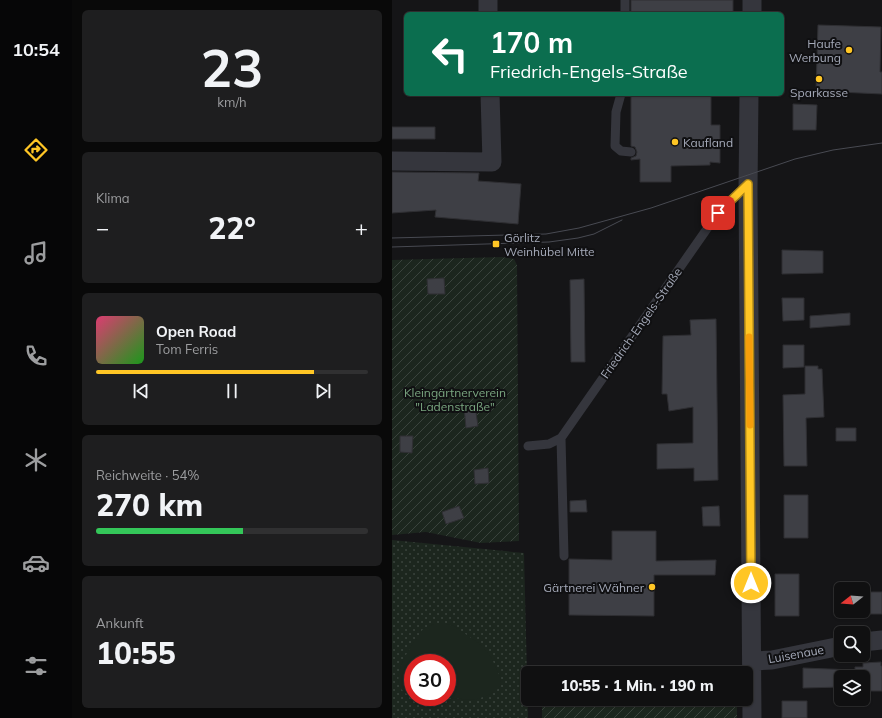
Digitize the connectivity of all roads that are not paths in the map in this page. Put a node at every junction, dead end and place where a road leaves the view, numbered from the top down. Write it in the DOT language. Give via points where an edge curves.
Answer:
graph roads {
  1 [pos="488,0"];
  2 [pos="625,0"];
  3 [pos="752,0"];
  4 [pos="488,12"];
  5 [pos="625,12"];
  6 [pos="752,12"];
  7 [pos="490,96"];
  8 [pos="620,96"];
  9 [pos="750,96"];
  10 [pos="631,152"];
  11 [pos="392,161"];
  12 [pos="748,184"];
  13 [pos="561,438"];
  14 [pos="528,446"];
  15 [pos="564,556"];
  16 [pos="882,640"];
  17 [pos="870,641"];
  18 [pos="834,647"];
  19 [pos="752,661"];
  20 [pos="752,718"];
  1 -- 4 [label="street"];
  2 -- 5 [label="lane"];
  3 -- 6 [label="street"];
  7 -- 11 [label="street" via="492,162"];
  8 -- 10 [label="lane" via="616,112 615,146 621,151"];
  9 -- 12 [label="street"];
  12 -- 13 [label="lane, Friedrich-Engels-Straße" via="718,213"];
  12 -- 19 [label="street"];
  13 -- 14 [label="lane" via="549,444"];
  13 -- 15 [label="lane"];
  16 -- 17 [label="street"];
  18 -- 19 [label="street, Luisenaue" via="772,660"];
  19 -- 20 [label="street"];
}
